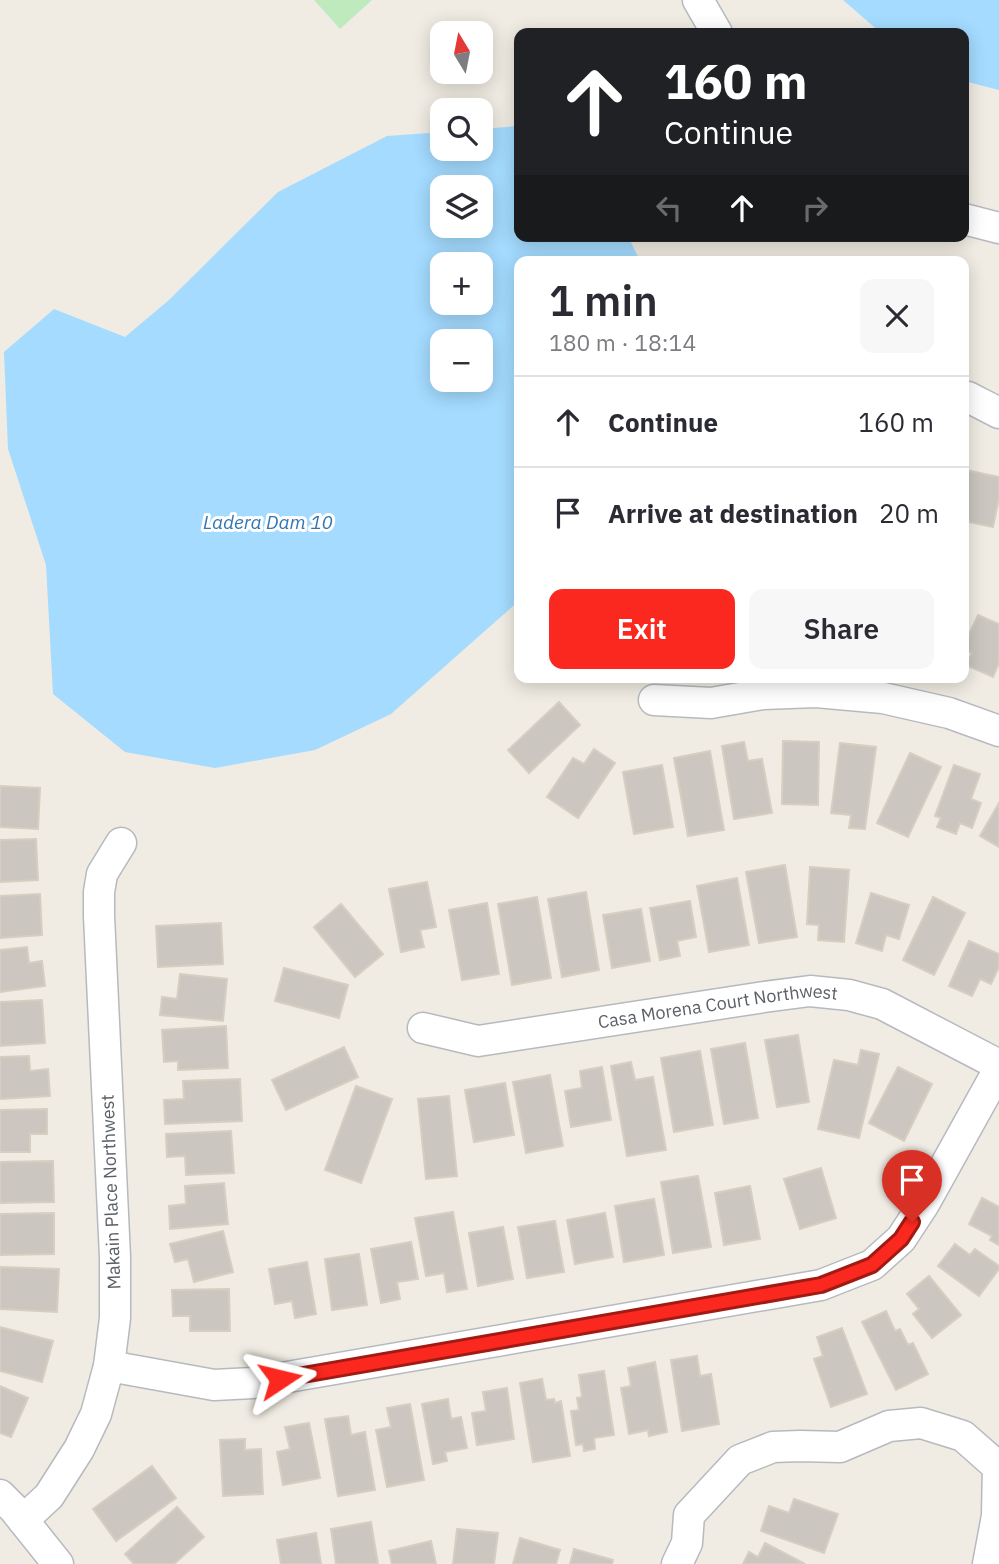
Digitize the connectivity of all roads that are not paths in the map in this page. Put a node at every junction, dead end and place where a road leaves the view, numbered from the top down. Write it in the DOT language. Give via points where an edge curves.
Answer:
graph roads {
  1 [pos="698,0"];
  2 [pos="714,28"];
  3 [pos="969,220"];
  4 [pos="999,228"];
  5 [pos="969,398"];
  6 [pos="999,413"];
  7 [pos="654,700"];
  8 [pos="999,731"];
  9 [pos="121,843"];
  10 [pos="423,1028"];
  11 [pos="999,1067"];
  12 [pos="109,1366"];
  13 [pos="998,1467"];
  14 [pos="0,1495"];
  15 [pos="23,1520"];
  16 [pos="58,1564"];
  17 [pos="677,1564"];
  18 [pos="988,1564"];
  1 -- 2 [label="street"];
  3 -- 4 [label="street"];
  5 -- 6 [label="street"];
  7 -- 8 [label="street" via="711,703 763,694 816,692 883,698 949,713"];
  9 -- 12 [label="street, Makain Place Northwest" via="106,865 99,892 115,1257"];
  10 -- 11 [label="street, Casa Morena Court Northwest" via="478,1041 810,992 882,1004"];
  11 -- 12 [label="street" via="901,1239 872,1265 821,1285 253,1383 214,1385"];
  12 -- 15 [label="street, Makain Place Northwest" via="96,1415 79,1448 49,1496"];
  13 -- 17 [label="street" via="963,1436 921,1423 889,1426 840,1447 774,1447 740,1460 690,1515 687,1543"];
  13 -- 18 [label="street" via="998,1516"];
  14 -- 15 [label="street"];
  15 -- 16 [label="street"];
}
